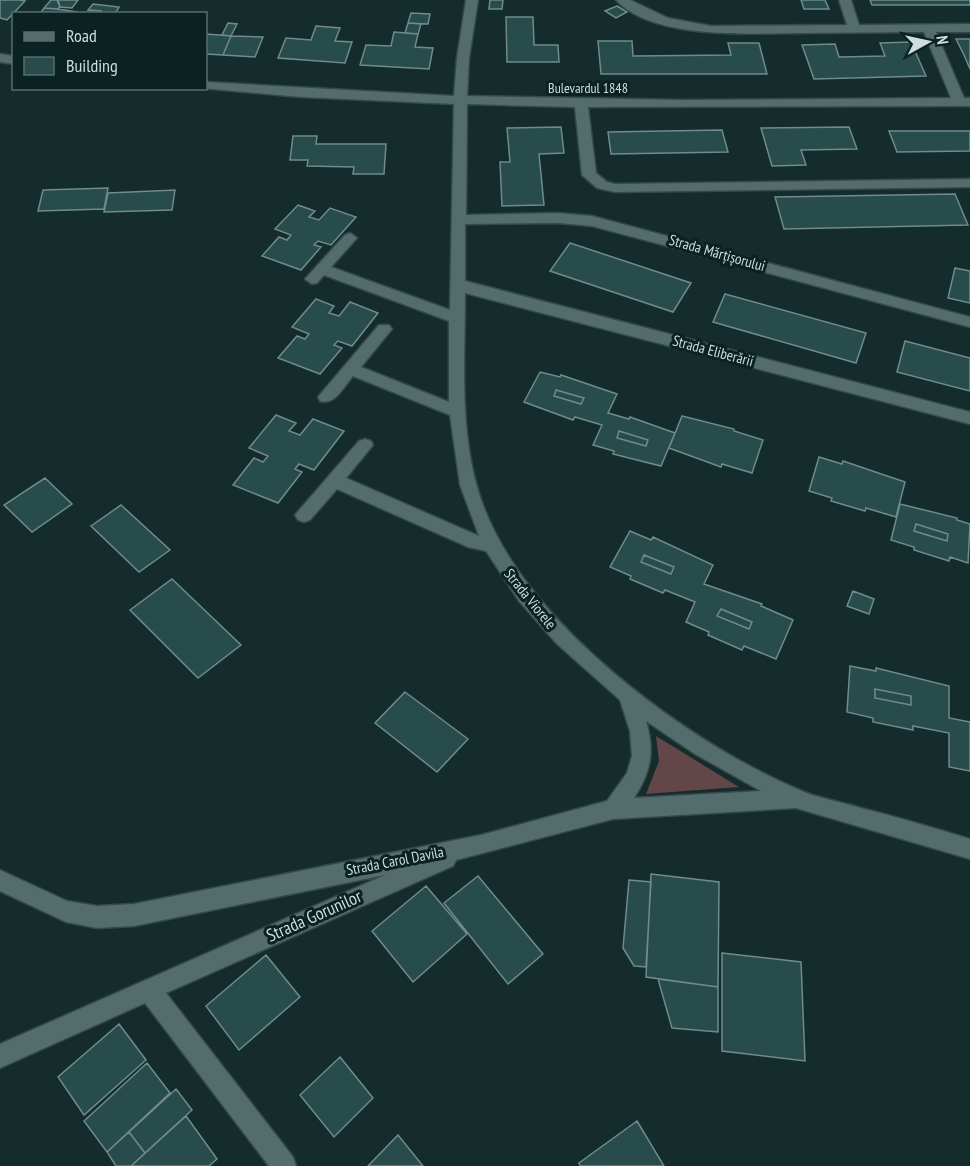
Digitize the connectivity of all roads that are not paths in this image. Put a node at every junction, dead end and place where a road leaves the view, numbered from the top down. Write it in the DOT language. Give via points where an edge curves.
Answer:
graph roads {
  1 [pos="472,0"];
  2 [pos="622,0"];
  3 [pos="845,0"];
  4 [pos="854,27"];
  5 [pos="928,27"];
  6 [pos="970,28"];
  7 [pos="207,86"];
  8 [pos="461,102"];
  9 [pos="965,102"];
  10 [pos="581,103"];
  11 [pos="970,183"];
  12 [pos="459,220"];
  13 [pos="350,238"];
  14 [pos="456,284"];
  15 [pos="457,318"];
  16 [pos="970,322"];
  17 [pos="384,328"];
  18 [pos="350,369"];
  19 [pos="326,397"];
  20 [pos="456,411"];
  21 [pos="970,418"];
  22 [pos="365,445"];
  23 [pos="334,480"];
  24 [pos="304,514"];
  25 [pos="490,545"];
  26 [pos="629,697"];
  27 [pos="797,799"];
  28 [pos="613,809"];
  29 [pos="481,845"];
  30 [pos="970,849"];
  31 [pos="0,880"];
  32 [pos="150,991"];
  33 [pos="0,1056"];
  34 [pos="284,1166"];
  1 -- 8 [label="street, Strada Viorele" via="464,38"];
  2 -- 4 [label="street" via="646,15 690,27"];
  3 -- 4 [label="street"];
  4 -- 5 [label="street"];
  5 -- 6 [label="street"];
  5 -- 9 [label="street"];
  7 -- 8 [label="street, Bulevardul 1848"];
  8 -- 10 [label="street, Bulevardul 1848"];
  8 -- 12 [label="street, Strada Viorele"];
  9 -- 10 [label="street, Bulevardul 1848"];
  10 -- 11 [label="street" via="589,175 602,185 615,188"];
  12 -- 14 [label="street, Strada Viorele"];
  12 -- 16 [label="street, Strada Mărțișorului" via="558,218 601,222"];
  13 -- 15 [label="street" via="316,274"];
  14 -- 15 [label="street, Strada Viorele"];
  14 -- 21 [label="street, Strada Eliberării"];
  15 -- 20 [label="street, Strada Viorele"];
  17 -- 18 [label="street"];
  18 -- 19 [label="street"];
  18 -- 20 [label="street"];
  20 -- 25 [label="street, Strada Viorele" via="464,468"];
  22 -- 23 [label="street"];
  23 -- 24 [label="street"];
  23 -- 25 [label="street" via="474,542"];
  25 -- 26 [label="street, Strada Viorele" via="532,606"];
  26 -- 27 [label="street, Strada Viorele" via="729,763"];
  26 -- 28 [label="street" via="643,748 642,765 634,784"];
  27 -- 28 [label="street, Strada Carol Davila"];
  27 -- 30 [label="street, Strada Viorele"];
  28 -- 29 [label="street, Strada Carol Davila"];
  29 -- 31 [label="street, Strada Carol Davila" via="134,915 97,916 66,911"];
  29 -- 32 [label="street, Strada Gorunilor"];
  32 -- 33 [label="street, Strada Gorunilor"];
  32 -- 34 [label="street"];
}
